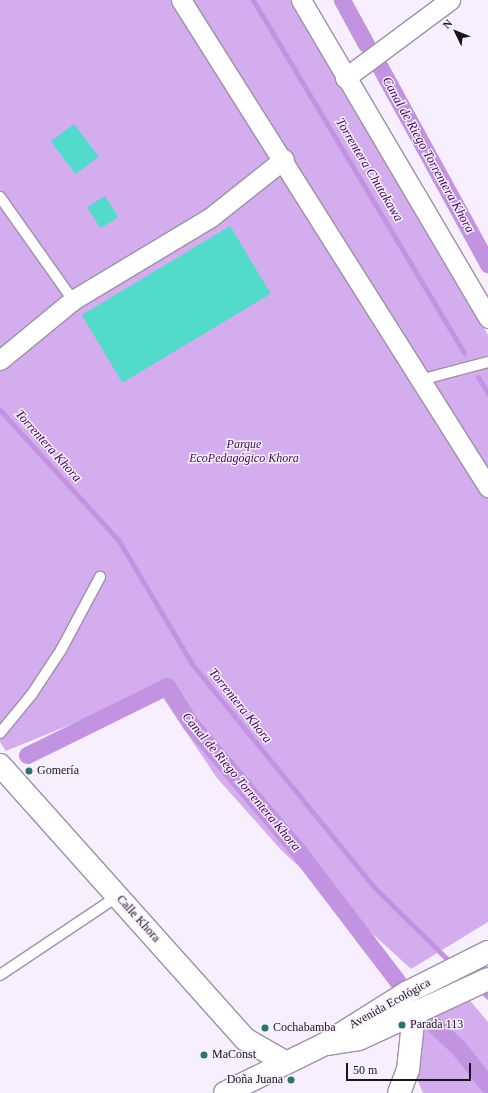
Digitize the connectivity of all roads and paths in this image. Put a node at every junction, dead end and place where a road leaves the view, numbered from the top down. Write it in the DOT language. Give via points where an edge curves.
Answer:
graph roads {
  1 [pos="181,0"];
  2 [pos="301,0"];
  3 [pos="450,0"];
  4 [pos="345,78"];
  5 [pos="284,159"];
  6 [pos="0,197"];
  7 [pos="73,300"];
  8 [pos="488,318"];
  9 [pos="0,360"];
  10 [pos="488,362"];
  11 [pos="420,380"];
  12 [pos="488,487"];
  13 [pos="100,577"];
  14 [pos="0,733"];
  15 [pos="0,765"];
  16 [pos="118,896"];
  17 [pos="488,953"];
  18 [pos="0,975"];
  19 [pos="488,979"];
  20 [pos="434,980"];
  21 [pos="414,1013"];
  22 [pos="325,1044"];
  23 [pos="284,1062"];
  24 [pos="404,1091"];
  25 [pos="225,1093"];
  1 -- 5 [label="street"];
  2 -- 4 [label="street"];
  3 -- 4 [label="street"];
  4 -- 8 [label="street"];
  5 -- 7 [label="street" via="210,217"];
  5 -- 11 [label="street"];
  6 -- 7 [label="lane"];
  7 -- 9 [label="street"];
  10 -- 11 [label="lane"];
  11 -- 12 [label="street"];
  13 -- 14 [label="lane" via="61,650 32,694"];
  15 -- 16 [label="main road, Calle Khora"];
  16 -- 18 [label="lane"];
  16 -- 23 [label="main road, Calle Khora" via="245,1039"];
  17 -- 20 [label="main road, Avenida Ecológica"];
  19 -- 21 [label="main road, Avenida Ecológica"];
  20 -- 21 [label="main road"];
  20 -- 22 [label="main road, Avenida Ecológica" via="350,1025"];
  21 -- 22 [label="main road, Avenida Ecológica" via="359,1039"];
  21 -- 24 [label="main road"];
  22 -- 23 [label="main road"];
  23 -- 25 [label="main road"];
}
